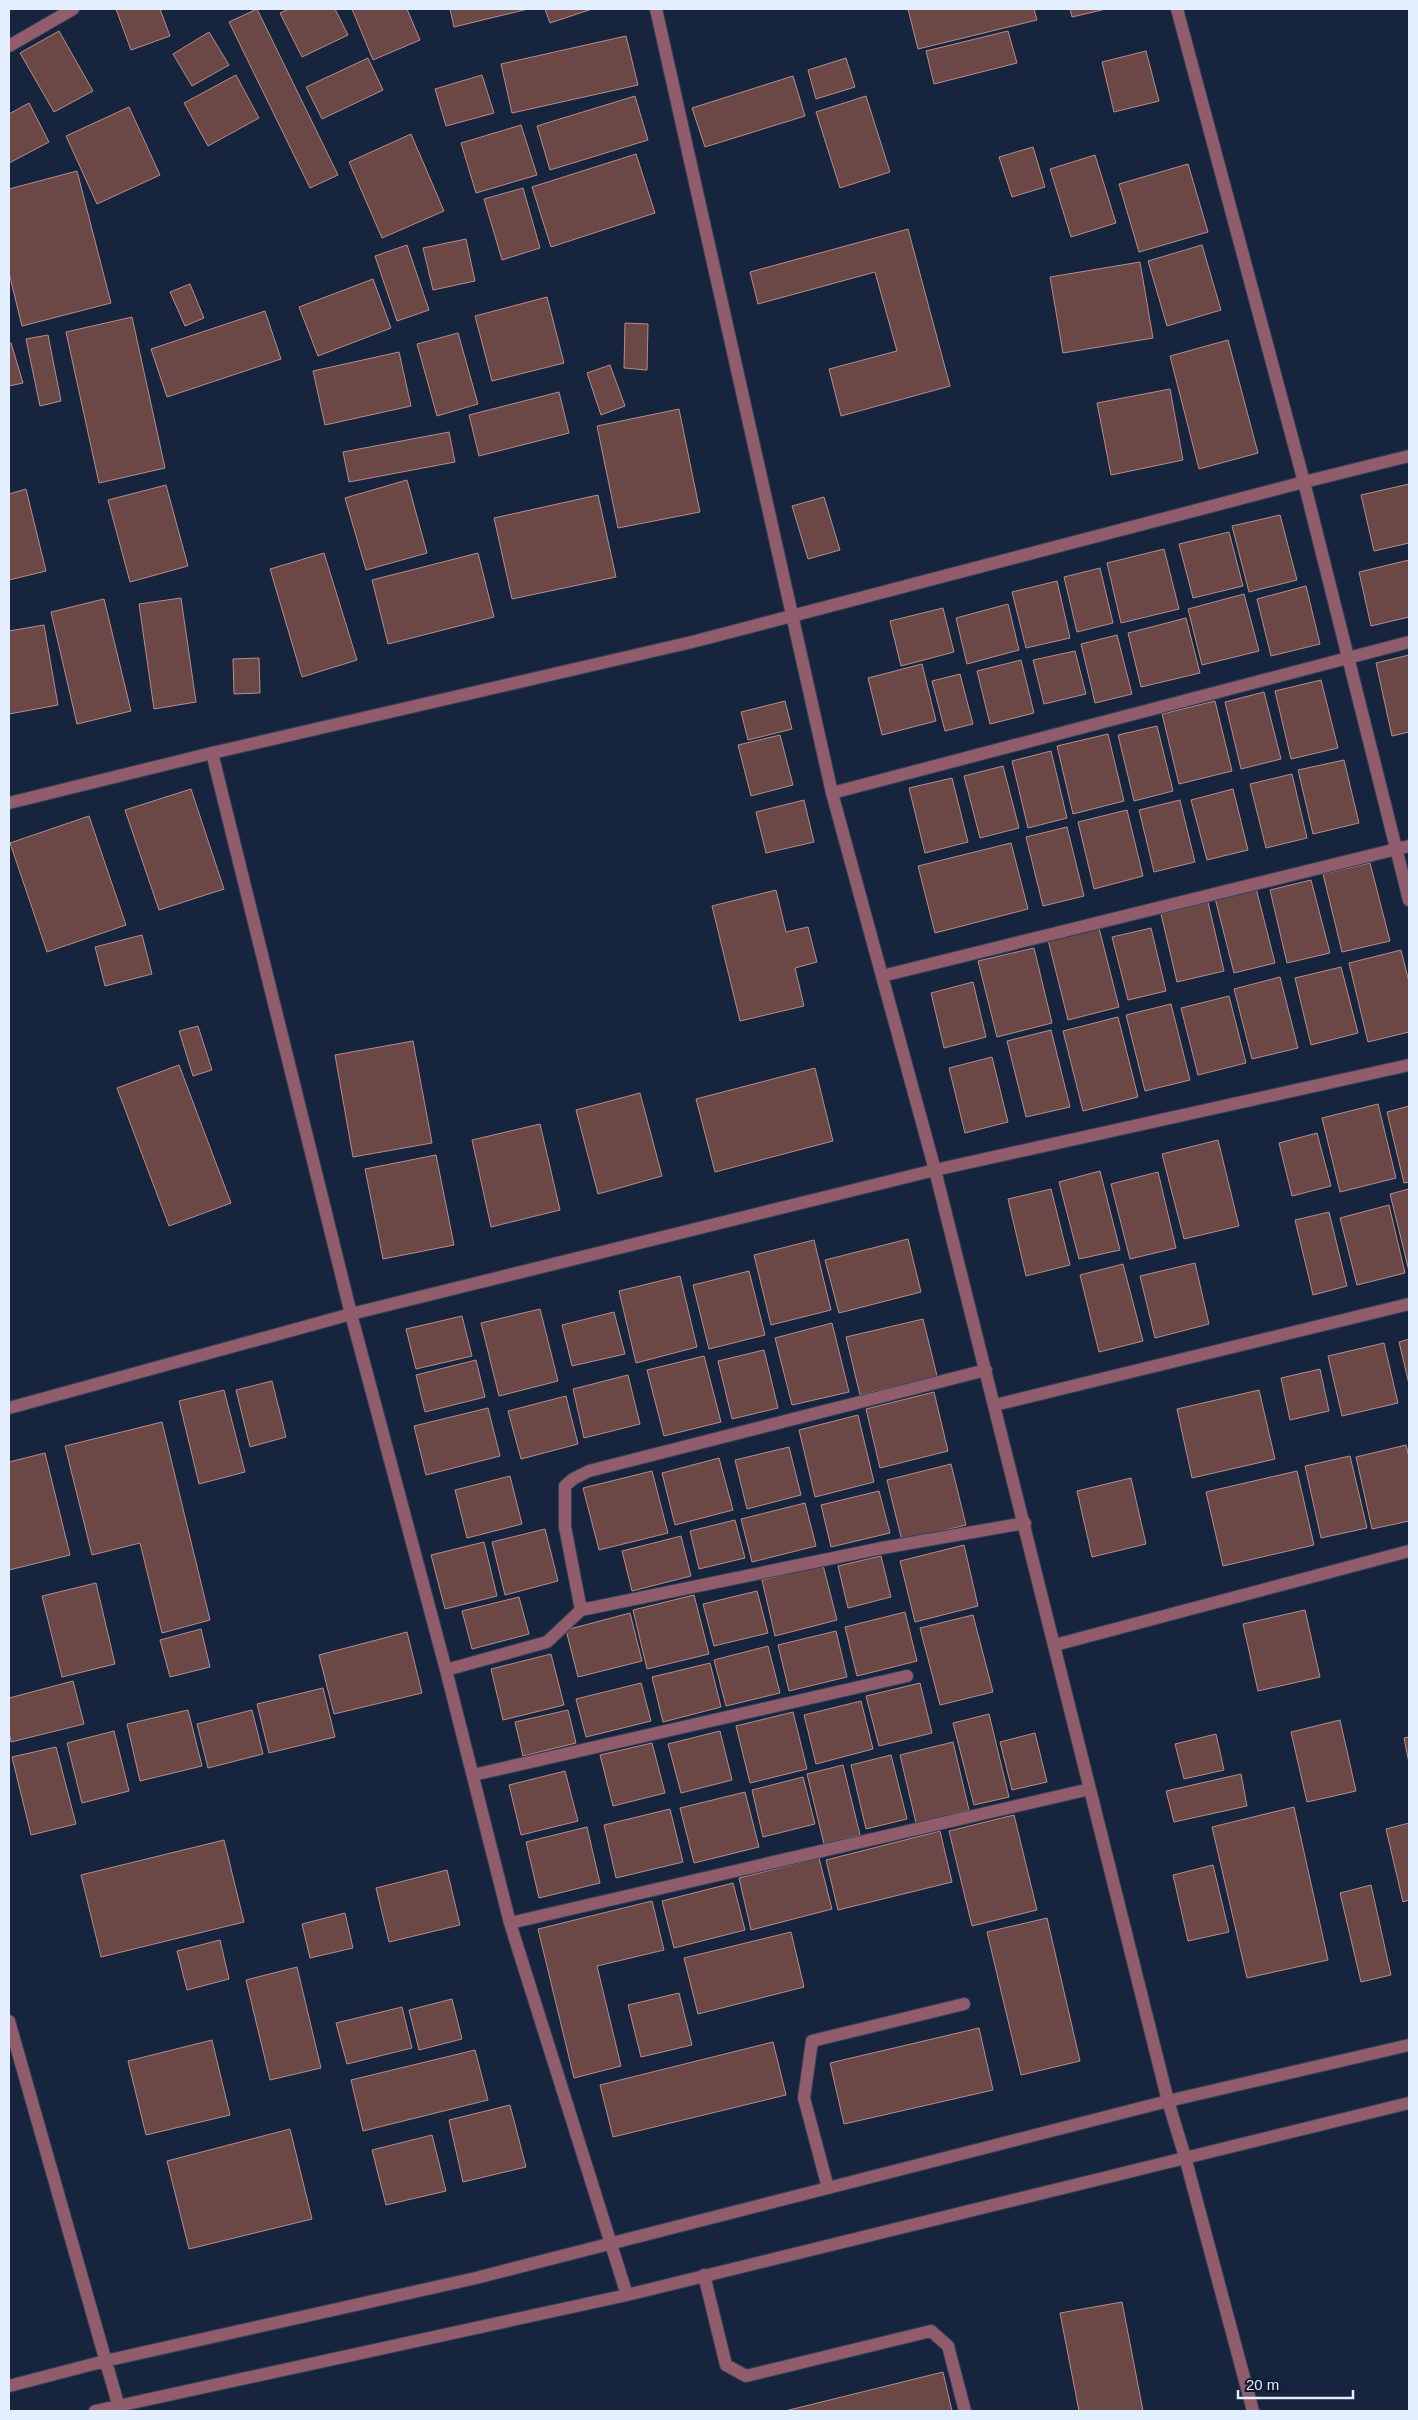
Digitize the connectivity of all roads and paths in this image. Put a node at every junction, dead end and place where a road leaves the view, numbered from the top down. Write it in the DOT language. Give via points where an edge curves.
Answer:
graph roads {
  1 [pos="73,9"];
  2 [pos="656,9"];
  3 [pos="1177,9"];
  4 [pos="9,46"];
  5 [pos="1409,456"];
  6 [pos="1304,482"];
  7 [pos="792,616"];
  8 [pos="1409,642"];
  9 [pos="1348,657"];
  10 [pos="212,753"];
  11 [pos="832,793"];
  12 [pos="9,803"];
  13 [pos="1409,846"];
  14 [pos="1395,850"];
  15 [pos="1409,900"];
  16 [pos="882,976"];
  17 [pos="1409,1064"];
  18 [pos="936,1170"];
  19 [pos="1409,1304"];
  20 [pos="351,1314"];
  21 [pos="986,1370"];
  22 [pos="995,1405"];
  23 [pos="9,1408"];
  24 [pos="1025,1523"];
  25 [pos="1409,1551"];
  26 [pos="581,1610"];
  27 [pos="1055,1646"];
  28 [pos="446,1670"];
  29 [pos="907,1676"];
  30 [pos="473,1775"];
  31 [pos="1090,1789"];
  32 [pos="510,1923"];
  33 [pos="964,2004"];
  34 [pos="9,2021"];
  35 [pos="1409,2045"];
  36 [pos="1168,2101"];
  37 [pos="1409,2103"];
  38 [pos="1186,2158"];
  39 [pos="828,2188"];
  40 [pos="610,2244"];
  41 [pos="704,2275"];
  42 [pos="627,2295"];
  43 [pos="105,2361"];
  44 [pos="9,2386"];
  45 [pos="119,2408"];
  46 [pos="96,2411"];
  47 [pos="965,2411"];
  48 [pos="1253,2411"];
  1 -- 4 [label="street"];
  2 -- 7 [label="street"];
  3 -- 6 [label="street"];
  5 -- 6 [label="street"];
  6 -- 7 [label="street"];
  6 -- 9 [label="street"];
  7 -- 10 [label="street"];
  7 -- 11 [label="street"];
  8 -- 9 [label="street"];
  9 -- 11 [label="street"];
  9 -- 14 [label="street"];
  10 -- 12 [label="street"];
  10 -- 20 [label="street"];
  11 -- 16 [label="street"];
  13 -- 14 [label="street"];
  14 -- 15 [label="street"];
  14 -- 16 [label="street"];
  16 -- 18 [label="street"];
  17 -- 18 [label="street"];
  18 -- 20 [label="street"];
  18 -- 21 [label="street"];
  19 -- 22 [label="street"];
  20 -- 23 [label="street"];
  20 -- 28 [label="street"];
  21 -- 22 [label="street"];
  21 -- 26 [label="street" via="694,1443 588,1471 573,1478 565,1486 564,1527"];
  22 -- 24 [label="street"];
  24 -- 26 [label="street" via="882,1548"];
  24 -- 27 [label="street"];
  25 -- 27 [label="street"];
  26 -- 28 [label="street" via="547,1642"];
  27 -- 31 [label="street"];
  28 -- 30 [label="street"];
  29 -- 30 [label="street"];
  30 -- 32 [label="street"];
  31 -- 32 [label="street"];
  31 -- 36 [label="street"];
  32 -- 40 [label="street"];
  33 -- 39 [label="street" via="812,2041 804,2098"];
  34 -- 43 [label="street"];
  35 -- 36 [label="street"];
  36 -- 38 [label="street"];
  36 -- 39 [label="street"];
  37 -- 38 [label="street"];
  38 -- 41 [label="street"];
  38 -- 48 [label="street"];
  39 -- 40 [label="street"];
  40 -- 42 [label="street"];
  40 -- 43 [label="street" via="476,2278"];
  41 -- 42 [label="street"];
  41 -- 47 [label="street" via="726,2365 746,2376 931,2330 948,2346"];
  42 -- 45 [label="street"];
  43 -- 44 [label="street"];
  43 -- 45 [label="street"];
  45 -- 46 [label="street"];
}
